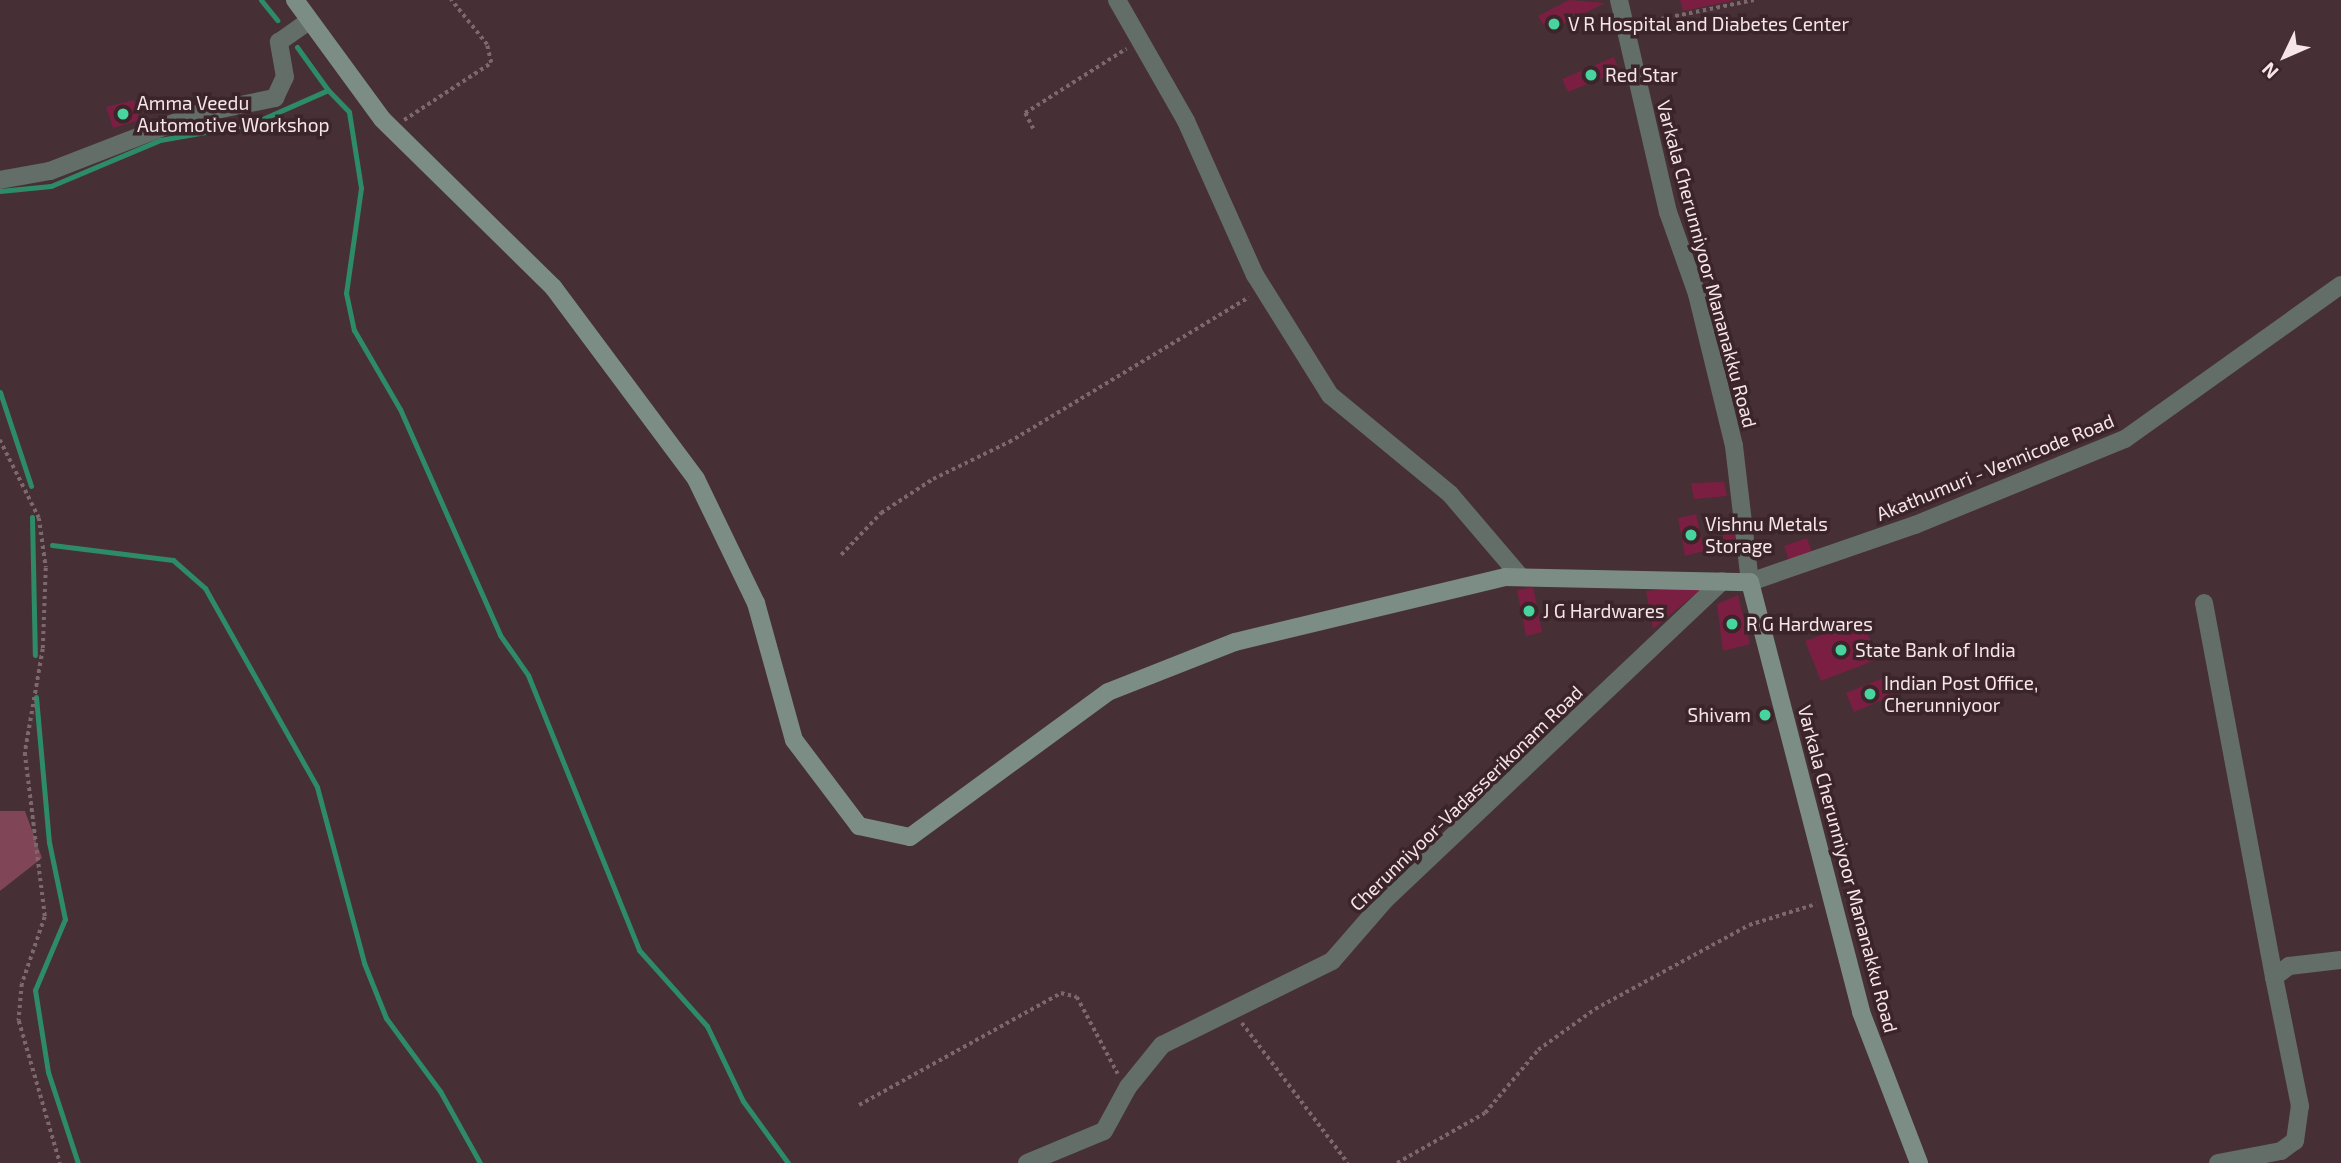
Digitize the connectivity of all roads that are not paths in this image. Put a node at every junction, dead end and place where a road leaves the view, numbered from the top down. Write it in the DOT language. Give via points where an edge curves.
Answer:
graph roads {
  1 [pos="295,0"];
  2 [pos="1117,0"];
  3 [pos="1619,0"];
  4 [pos="307,22"];
  5 [pos="0,180"];
  6 [pos="2341,285"];
  7 [pos="1520,576"];
  8 [pos="1722,581"];
  9 [pos="1750,582"];
  10 [pos="2204,603"];
  11 [pos="2341,960"];
  12 [pos="2274,977"];
  13 [pos="1027,1163"];
  14 [pos="1919,1163"];
  15 [pos="2218,1163"];
  1 -- 4 [label="main road"];
  2 -- 7 [label="street" via="1186,121 1263,289 1330,395 1450,494"];
  3 -- 9 [label="street, Varkala Cherunniyoor Mananakku Road" via="1668,212 1698,294 1734,446"];
  4 -- 5 [label="street" via="279,42 285,78 275,98 197,114 50,171"];
  4 -- 7 [label="main road" via="392,129 553,287 696,479 756,603 794,740 859,827 910,837 1108,692 1235,642"];
  6 -- 9 [label="street, Akathumuri - Vennicode Road" via="2125,439 1915,525"];
  7 -- 8 [label="main road"];
  8 -- 9 [label="main road"];
  8 -- 13 [label="street, Cherunniyoor-Vadasserikonam Road" via="1385,900 1332,961 1162,1045 1128,1087 1104,1131"];
  9 -- 14 [label="main road, Varkala Cherunniyoor Mananakku Road" via="1861,1012"];
  10 -- 12 [label="street"];
  11 -- 12 [label="street" via="2289,965"];
  12 -- 15 [label="street" via="2301,1126 2295,1141 2281,1151"];
}
